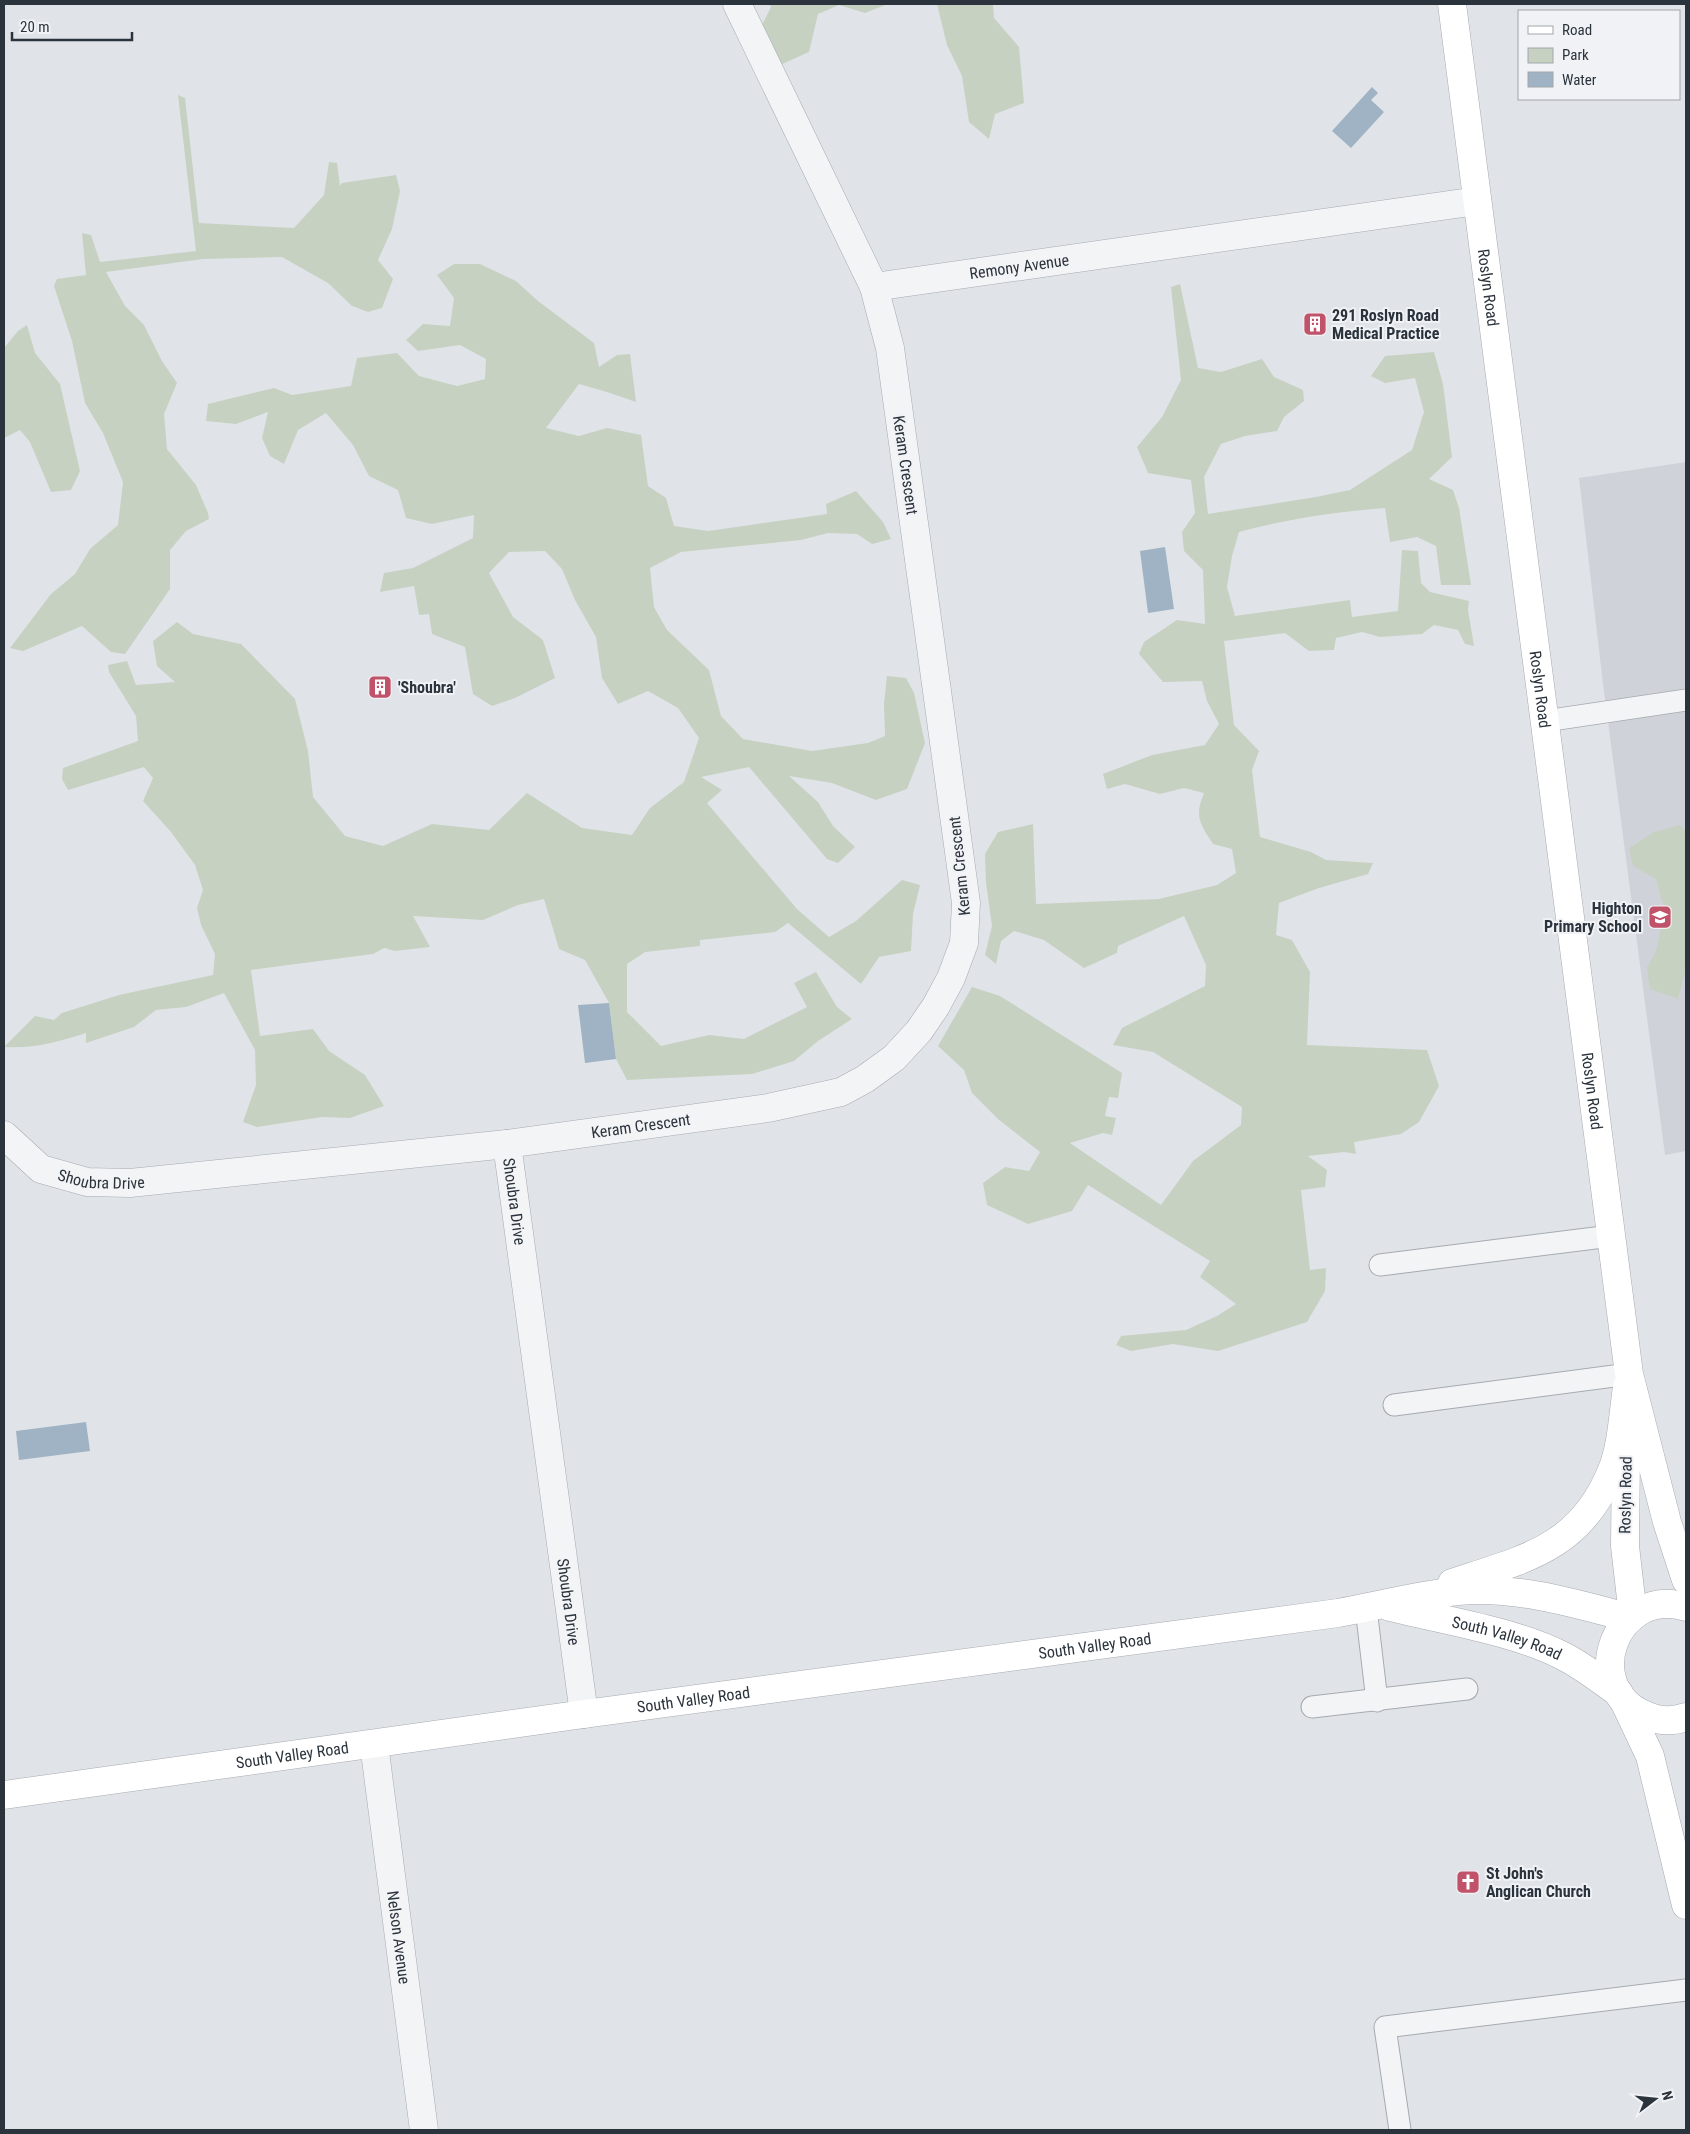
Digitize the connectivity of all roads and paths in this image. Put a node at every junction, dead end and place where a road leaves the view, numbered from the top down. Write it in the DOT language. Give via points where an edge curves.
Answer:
graph roads {
  1 [pos="737,4"];
  2 [pos="1452,4"];
  3 [pos="1477,201"];
  4 [pos="874,287"];
  5 [pos="1686,700"];
  6 [pos="1545,720"];
  7 [pos="4,1135"];
  8 [pos="507,1144"];
  9 [pos="1611,1236"];
  10 [pos="1380,1265"];
  11 [pos="1629,1374"];
  12 [pos="1394,1405"];
  13 [pos="1686,1580"];
  14 [pos="1375,1607"];
  15 [pos="1686,1607"];
  16 [pos="1631,1617"];
  17 [pos="1467,1690"];
  18 [pos="1621,1697"];
  19 [pos="1377,1701"];
  20 [pos="1312,1707"];
  21 [pos="584,1714"];
  22 [pos="1686,1717"];
  23 [pos="374,1744"];
  24 [pos="4,1794"];
  25 [pos="1686,1905"];
  26 [pos="1686,1990"];
  27 [pos="424,2130"];
  28 [pos="1400,2130"];
  1 -- 4 [label="street"];
  2 -- 3 [label="street, Roslyn Road"];
  3 -- 4 [label="street, Remony Avenue"];
  3 -- 6 [label="street, Roslyn Road"];
  4 -- 8 [label="street, Keram Crescent" via="890,348 966,904 964,943 951,978 919,1031 900,1051 866,1080 841,1092 768,1108"];
  5 -- 6 [label="lane"];
  6 -- 9 [label="street, Roslyn Road"];
  7 -- 8 [label="street, Shoubra Drive" via="42,1169 87,1182 130,1183"];
  8 -- 21 [label="street, Shoubra Drive"];
  9 -- 10 [label="lane"];
  9 -- 11 [label="street, Roslyn Road"];
  11 -- 12 [label="lane"];
  11 -- 13 [label="street, Roslyn Road" via="1666,1522"];
  11 -- 14 [label="street" via="1612,1470 1594,1505 1574,1528 1520,1561"];
  11 -- 16 [label="street, Roslyn Road" via="1624,1538"];
  14 -- 16 [label="street, South Valley Road" via="1458,1591 1508,1591 1558,1599"];
  14 -- 18 [label="street, South Valley Road" via="1500,1634 1544,1647 1577,1664"];
  14 -- 19 [label="lane"];
  14 -- 21 [label="street, South Valley Road"];
  15 -- 16 [label="street" via="1657,1605"];
  16 -- 18 [label="street" via="1620,1629 1611,1650 1610,1672"];
  17 -- 19 [label="lane"];
  18 -- 22 [label="street, South Valley Road" via="1635,1710 1657,1719"];
  18 -- 25 [label="street" via="1650,1756"];
  19 -- 20 [label="lane"];
  21 -- 23 [label="street, South Valley Road"];
  23 -- 24 [label="street, South Valley Road"];
  23 -- 27 [label="street, Nelson Avenue"];
  26 -- 28 [label="lane" via="1385,2027"];
}
